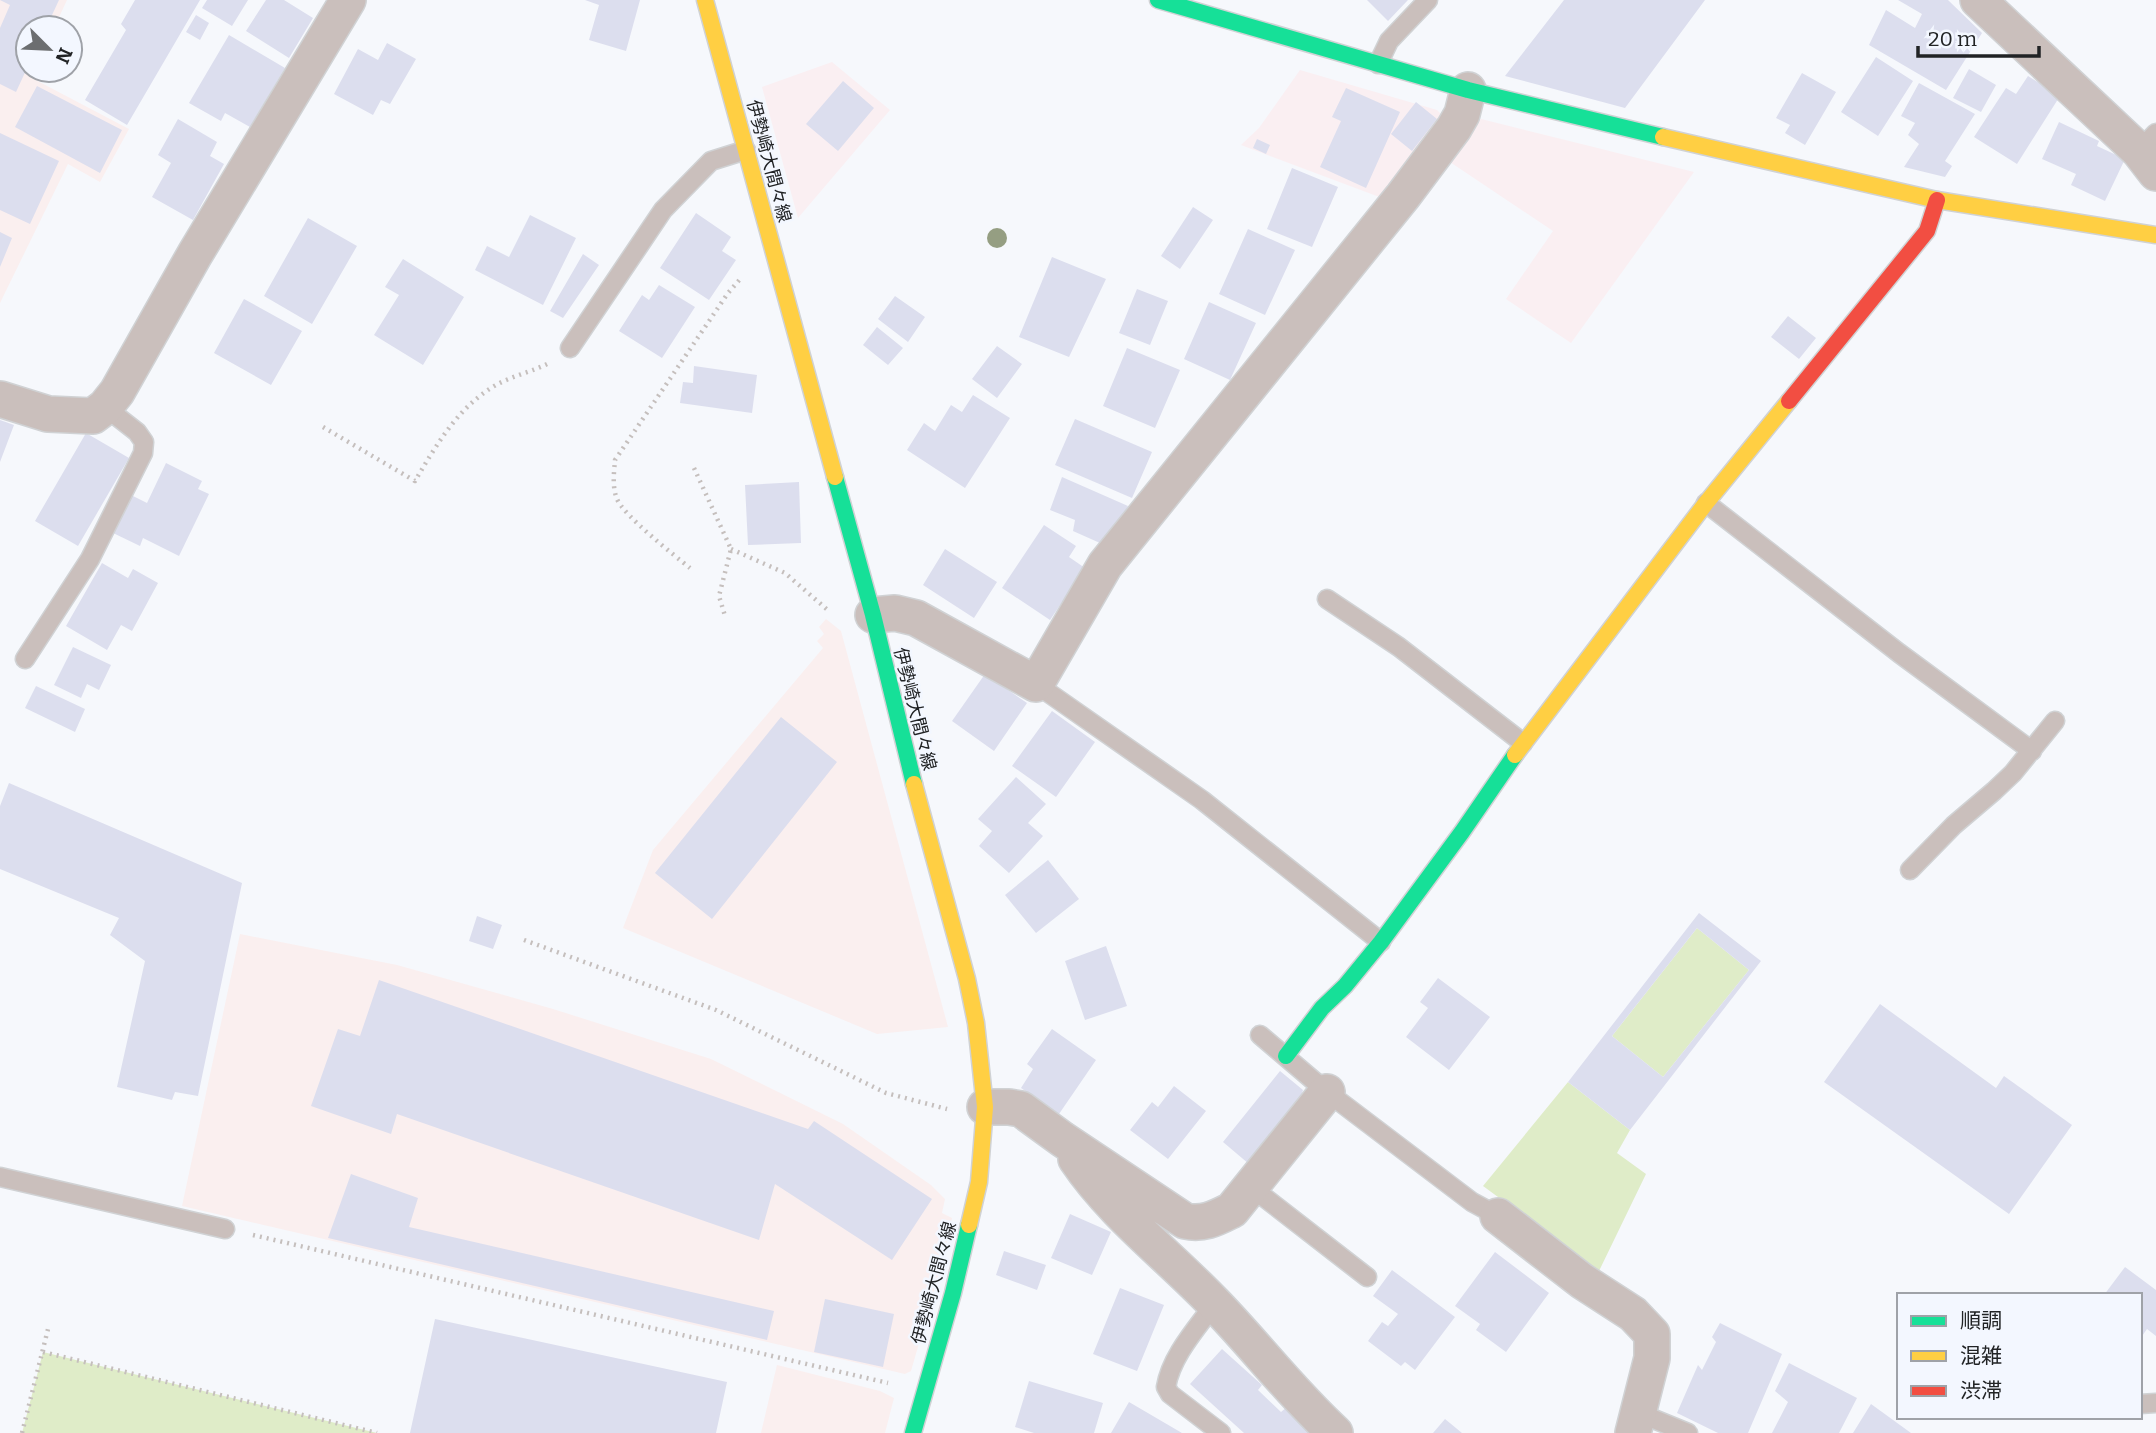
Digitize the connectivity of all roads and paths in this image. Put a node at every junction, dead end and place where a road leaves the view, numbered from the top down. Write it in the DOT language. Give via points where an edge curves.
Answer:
graph roads {
  1 [pos="348,0"];
  2 [pos="705,0"];
  3 [pos="1158,0"];
  4 [pos="1428,0"];
  5 [pos="1978,0"];
  6 [pos="1378,64"];
  7 [pos="1468,90"];
  8 [pos="746,150"];
  9 [pos="2150,152"];
  10 [pos="1937,200"];
  11 [pos="2156,235"];
  12 [pos="777,263"];
  13 [pos="570,348"];
  14 [pos="0,399"];
  15 [pos="105,407"];
  16 [pos="323,427"];
  17 [pos="694,468"];
  18 [pos="1706,503"];
  19 [pos="731,549"];
  20 [pos="690,568"];
  21 [pos="1327,599"];
  22 [pos="834,613"];
  23 [pos="873,615"];
  24 [pos="725,617"];
  25 [pos="25,659"];
  26 [pos="1036,684"];
  27 [pos="2055,721"];
  28 [pos="1523,743"];
  29 [pos="2032,751"];
  30 [pos="1910,870"];
  31 [pos="524,940"];
  32 [pos="1381,942"];
  33 [pos="1260,1035"];
  34 [pos="1286,1056"];
  35 [pos="1327,1092"];
  36 [pos="985,1107"];
  37 [pos="1062,1139"];
  38 [pos="0,1177"];
  39 [pos="1251,1187"];
  40 [pos="1498,1216"];
  41 [pos="225,1229"];
  42 [pos="1367,1277"];
  43 [pos="1215,1303"];
  44 [pos="48,1329"];
  45 [pos="43,1352"];
  46 [pos="890,1383"];
  47 [pos="1636,1423"];
  48 [pos="22,1433"];
  49 [pos="377,1433"];
  50 [pos="913,1433"];
  51 [pos="1221,1433"];
  52 [pos="1335,1433"];
  53 [pos="1688,1433"];
  1 -- 15 [label="street"];
  2 -- 8 [label="street, 伊勢崎大間々線"];
  3 -- 6 [label="street"];
  4 -- 6 [label="lane" via="1389,41"];
  5 -- 9 [label="street"];
  6 -- 7 [label="street"];
  7 -- 10 [label="street"];
  7 -- 26 [label="street" via="1454,128 1410,187 1105,565"];
  8 -- 12 [label="street, 伊勢崎大間々線"];
  8 -- 13 [label="lane" via="711,161 663,210"];
  10 -- 11 [label="street"];
  10 -- 18 [label="street" via="1927,231"];
  12 -- 20 [label="path" via="752,269 728,293 615,460 617,500"];
  12 -- 23 [label="street, 伊勢崎大間々線"];
  13 -- 16 [label="path" via="468,405 437,443 415,481"];
  14 -- 15 [label="street" via="58,416 93,416"];
  15 -- 25 [label="lane" via="136,432 144,442 143,453 90,559"];
  17 -- 19 [label="path"];
  18 -- 28 [label="street"];
  18 -- 29 [label="lane"];
  19 -- 22 [label="path" via="785,573"];
  19 -- 24 [label="path" via="719,596"];
  21 -- 28 [label="lane" via="1399,647"];
  23 -- 26 [label="street" via="895,613 916,618"];
  23 -- 36 [label="street, 伊勢崎大間々線" via="967,979"];
  26 -- 32 [label="lane" via="1202,800"];
  27 -- 29 [label="lane"];
  28 -- 32 [label="street"];
  29 -- 30 [label="lane"];
  31 -- 36 [label="path" via="716,1010 886,1094 943,1110"];
  32 -- 34 [label="street"];
  33 -- 34 [label="lane"];
  34 -- 35 [label="lane"];
  35 -- 39 [label="street"];
  35 -- 40 [label="lane" via="1472,1202"];
  36 -- 37 [label="street" via="1021,1110"];
  36 -- 50 [label="street, 伊勢崎大間々線" via="973,1209"];
  37 -- 39 [label="street" via="1185,1221 1212,1221 1232,1210"];
  37 -- 43 [label="street" via="1094,1186"];
  38 -- 41 [label="lane"];
  39 -- 42 [label="lane"];
  40 -- 47 [label="street" via="1633,1314 1652,1334 1652,1358"];
  41 -- 46 [label="path"];
  43 -- 51 [label="lane" via="1189,1339 1166,1387"];
  43 -- 52 [label="street"];
  44 -- 45 [label="path"];
  45 -- 48 [label="path"];
  45 -- 49 [label="path"];
  47 -- 53 [label="lane"];
}
